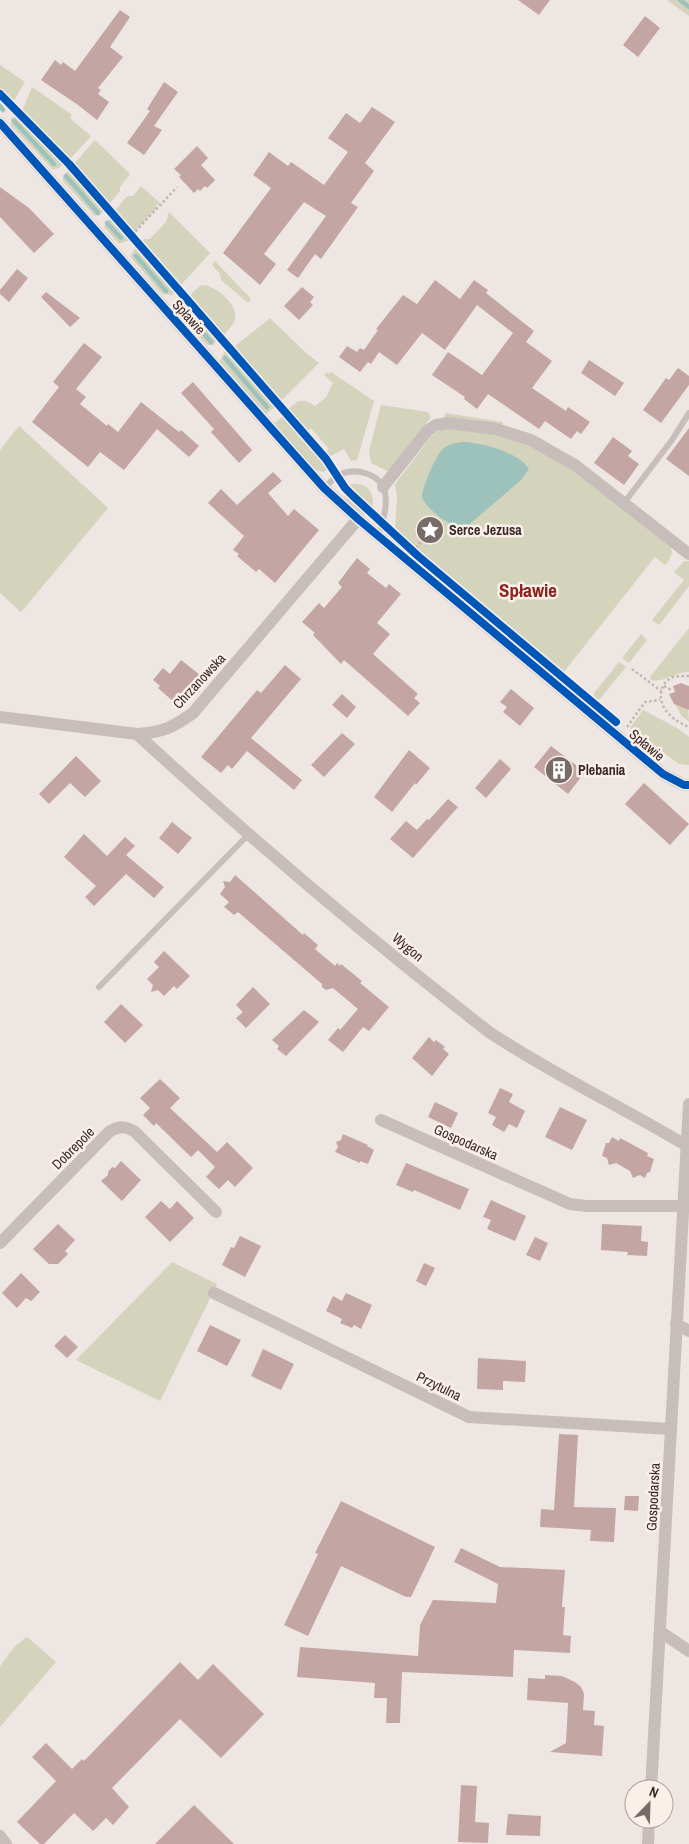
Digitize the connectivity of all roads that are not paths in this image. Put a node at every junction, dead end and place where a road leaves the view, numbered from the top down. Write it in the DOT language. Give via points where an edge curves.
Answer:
graph roads {
  1 [pos="0,124"];
  2 [pos="689,413"];
  3 [pos="384,487"];
  4 [pos="324,488"];
  5 [pos="624,503"];
  6 [pos="358,519"];
  7 [pos="378,536"];
  8 [pos="689,554"];
  9 [pos="0,717"];
  10 [pos="137,734"];
  11 [pos="689,785"];
  12 [pos="248,834"];
  13 [pos="99,987"];
  14 [pos="689,1104"];
  15 [pos="381,1120"];
  16 [pos="687,1146"];
  17 [pos="685,1206"];
  18 [pos="216,1212"];
  19 [pos="0,1243"];
  20 [pos="214,1293"];
  21 [pos="676,1324"];
  22 [pos="689,1331"];
  23 [pos="671,1430"];
  24 [pos="661,1632"];
  25 [pos="689,1651"];
  26 [pos="652,1779"];
  27 [pos="649,1829"];
  28 [pos="0,1836"];
  29 [pos="6,1844"];
  30 [pos="648,1844"];
  1 -- 4 [label="street, Spławie"];
  2 -- 5 [label="lane"];
  3 -- 4 [label="lane" via="374,477 359,472 339,476"];
  3 -- 5 [label="street" via="428,430 448,423 496,429 531,440 575,465"];
  3 -- 7 [label="lane" via="385,507"];
  4 -- 6 [label="street, Spławie"];
  5 -- 8 [label="street"];
  6 -- 7 [label="street, Spławie"];
  6 -- 10 [label="street, Chrzanowska" via="193,712 175,726 157,733"];
  7 -- 11 [label="street, Spławie" via="663,774"];
  9 -- 10 [label="street, Chrzanowska"];
  10 -- 12 [label="street, Wygon"];
  12 -- 13 [label="lane"];
  12 -- 16 [label="street, Wygon" via="489,1032"];
  14 -- 16 [label="street, Gospodarska"];
  15 -- 17 [label="street, Gospodarska" via="570,1204"];
  16 -- 17 [label="street, Gospodarska"];
  17 -- 21 [label="street, Gospodarska"];
  18 -- 19 [label="street, Dobrepole" via="135,1132 117,1128 110,1131"];
  20 -- 23 [label="street, Przytulna" via="469,1417"];
  21 -- 22 [label="street"];
  21 -- 23 [label="street, Gospodarska"];
  23 -- 24 [label="street, Gospodarska"];
  24 -- 25 [label="street"];
  24 -- 26 [label="street, Gospodarska"];
  27 -- 30 [label="street"];
  28 -- 29 [label="street"];
}
